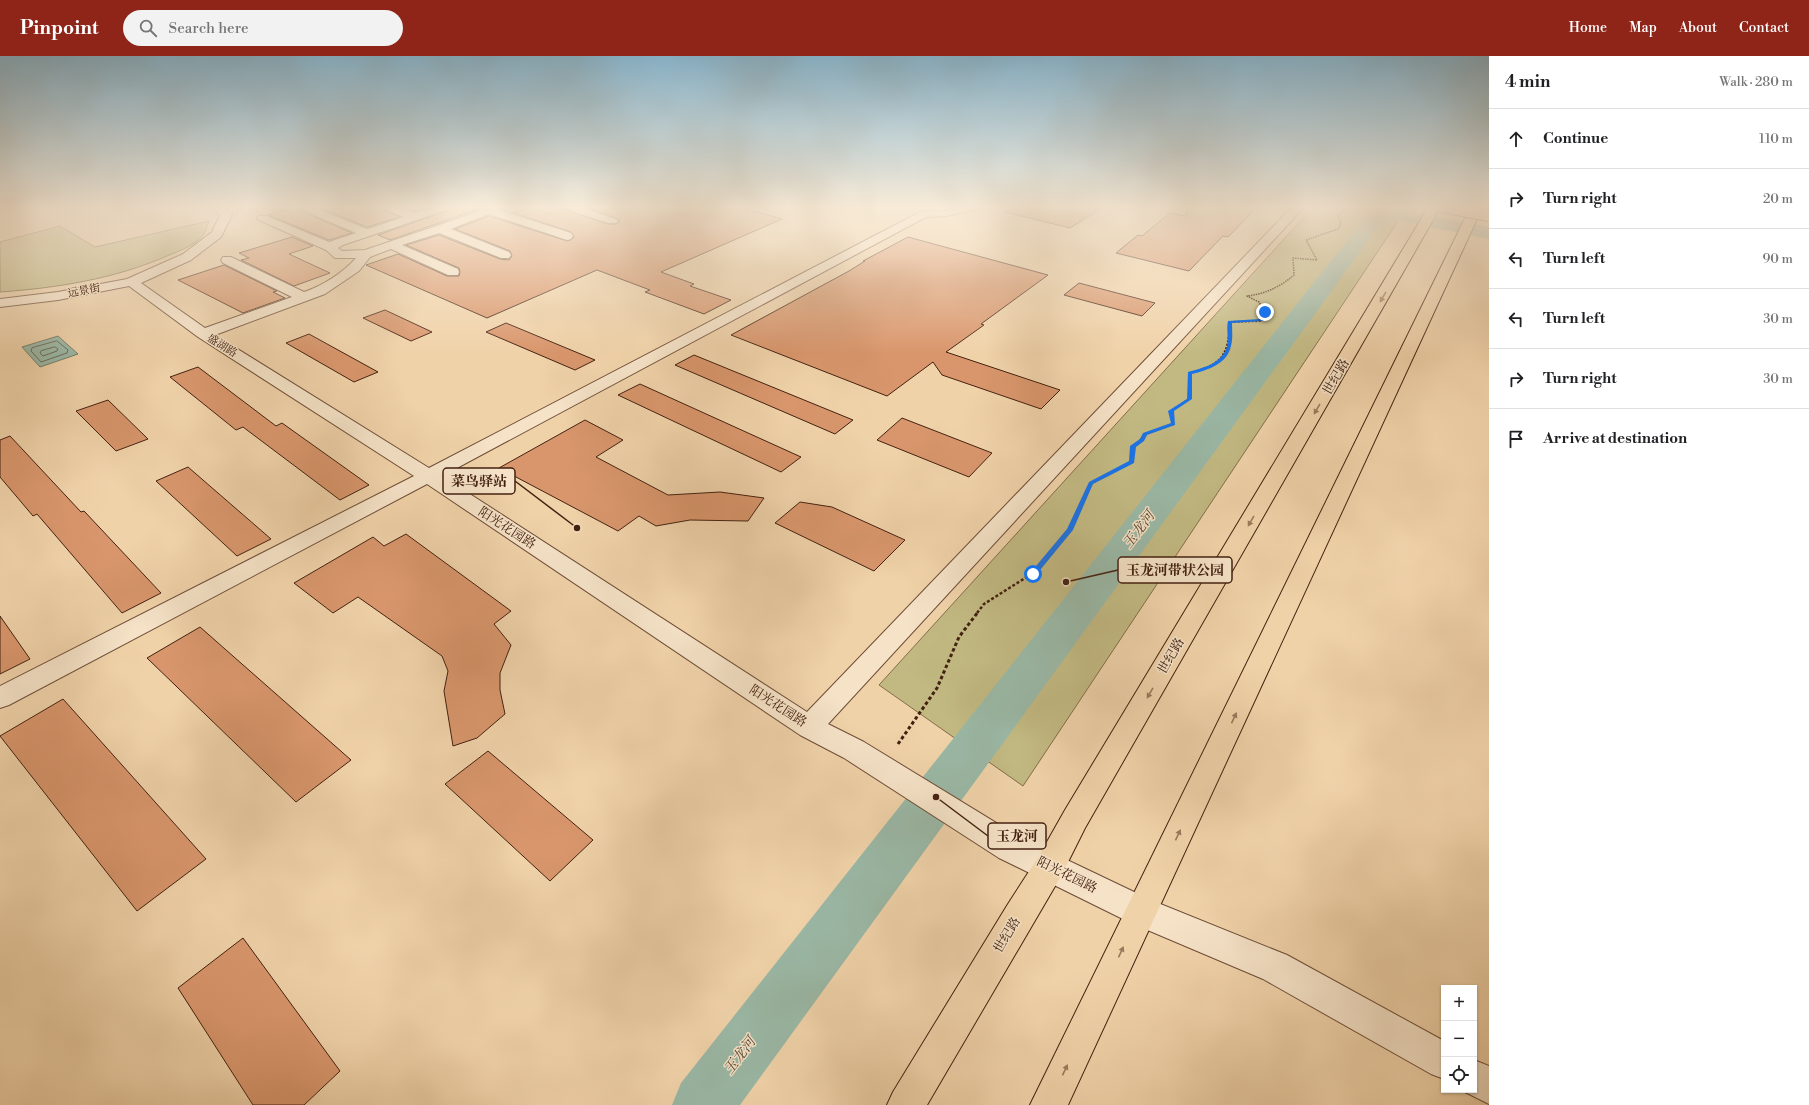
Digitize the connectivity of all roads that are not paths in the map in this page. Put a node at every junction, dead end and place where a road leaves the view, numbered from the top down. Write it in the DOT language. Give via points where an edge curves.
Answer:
graph roads {
  1 [pos="190,255"];
  2 [pos="365,255"];
  3 [pos="412,255"];
  4 [pos="846,255"];
  5 [pos="1253,255"];
  6 [pos="1405,255"];
  7 [pos="1453,255"];
  8 [pos="227,260"];
  9 [pos="452,272"];
  10 [pos="131,282"];
  11 [pos="303,297"];
  12 [pos="0,299"];
  13 [pos="0,303"];
  14 [pos="203,334"];
  15 [pos="428,476"];
  16 [pos="0,698"];
  17 [pos="809,727"];
  18 [pos="1050,866"];
  19 [pos="1142,912"];
  20 [pos="1441,1059"];
  21 [pos="1477,1080"];
  22 [pos="1489,1086"];
  23 [pos="906,1105"];
  24 [pos="1049,1105"];
  1 -- 10 [label="street"];
  2 -- 11 [label="street" via="354,268 320,291"];
  3 -- 9 [label="street"];
  4 -- 15 [label="street"];
  5 -- 17 [label="street"];
  6 -- 18 [label="main road, 世纪路, one-way" via="1075,819"];
  19 -- 7 [label="main road, one-way"];
  8 -- 11 [label="street"];
  10 -- 12 [label="street, 远景街"];
  10 -- 13 [label="street, 远景街" via="58,296"];
  10 -- 14 [label="street, 盛湖路"];
  11 -- 14 [label="street"];
  14 -- 15 [label="street, 盛湖路"];
  15 -- 16 [label="street"];
  15 -- 17 [label="street, 阳光花园路"];
  17 -- 18 [label="street, 阳光花园路" via="854,750 1010,848"];
  18 -- 19 [label="street, 阳光花园路"];
  18 -- 23 [label="main road, 世纪路"];
  19 -- 20 [label="street, 阳光花园路" via="1275,967"];
  24 -- 19 [label="main road, one-way"];
  21 -- 22 [label="street"];
}
